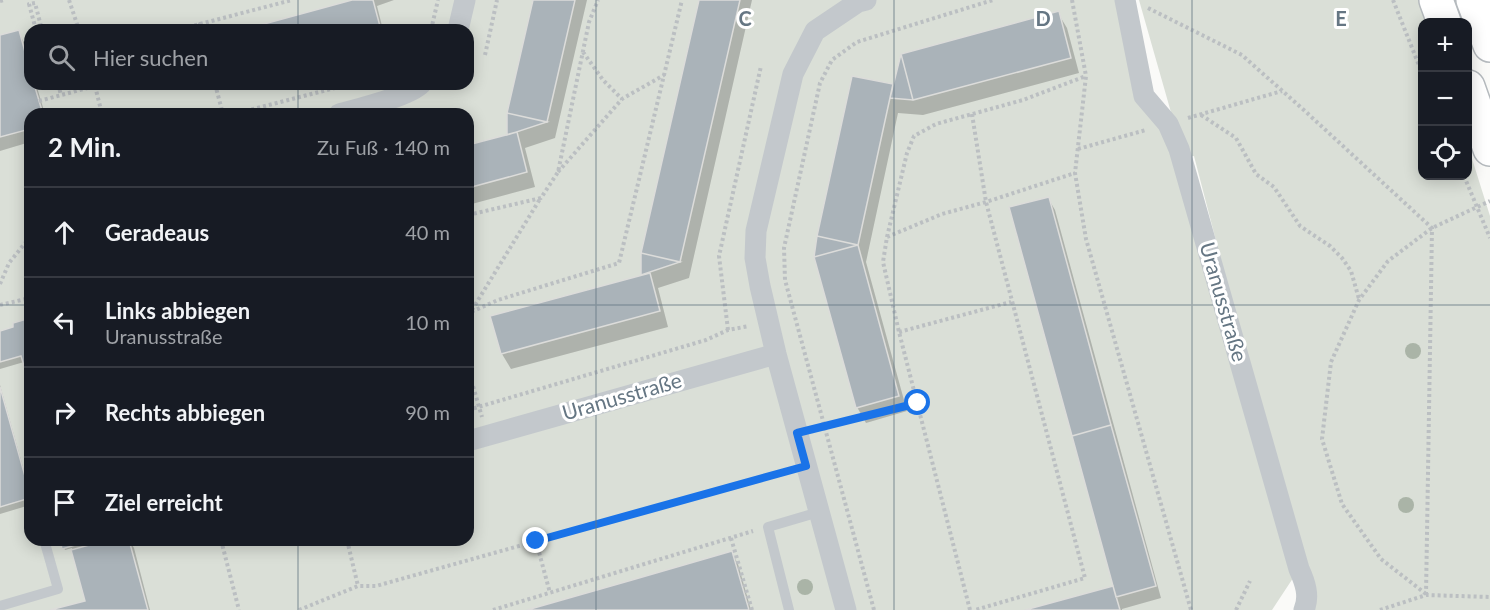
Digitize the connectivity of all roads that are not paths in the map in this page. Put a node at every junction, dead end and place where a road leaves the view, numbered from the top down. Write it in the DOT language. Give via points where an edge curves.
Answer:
graph roads {
  1 [pos="465,0"];
  2 [pos="866,0"];
  3 [pos="1436,0"];
  4 [pos="1473,0"];
  5 [pos="1133,2"];
  6 [pos="1443,18"];
  7 [pos="459,24"];
  8 [pos="1490,45"];
  9 [pos="413,90"];
  10 [pos="1472,100"];
  11 [pos="359,108"];
  12 [pos="1490,149"];
  13 [pos="776,354"];
  14 [pos="474,439"];
  15 [pos="819,512"];
  16 [pos="46,546"];
  17 [pos="0,606"];
  18 [pos="789,610"];
  19 [pos="846,610"];
  20 [pos="1304,610"];
  1 -- 7 [label="street"];
  2 -- 13 [label="street" via="815,31 793,74 756,231 755,258"];
  3 -- 6 [label="main road"];
  4 -- 8 [label="main road"];
  5 -- 20 [label="street, Uranusstraße" via="1144,96 1168,124 1179,149 1306,584"];
  9 -- 11 [label="street"];
  10 -- 12 [label="main road"];
  13 -- 14 [label="street, Uranusstraße"];
  13 -- 15 [label="street"];
  15 -- 18 [label="lane" via="768,527"];
  15 -- 19 [label="street"];
  16 -- 17 [label="lane" via="58,590"];
}
